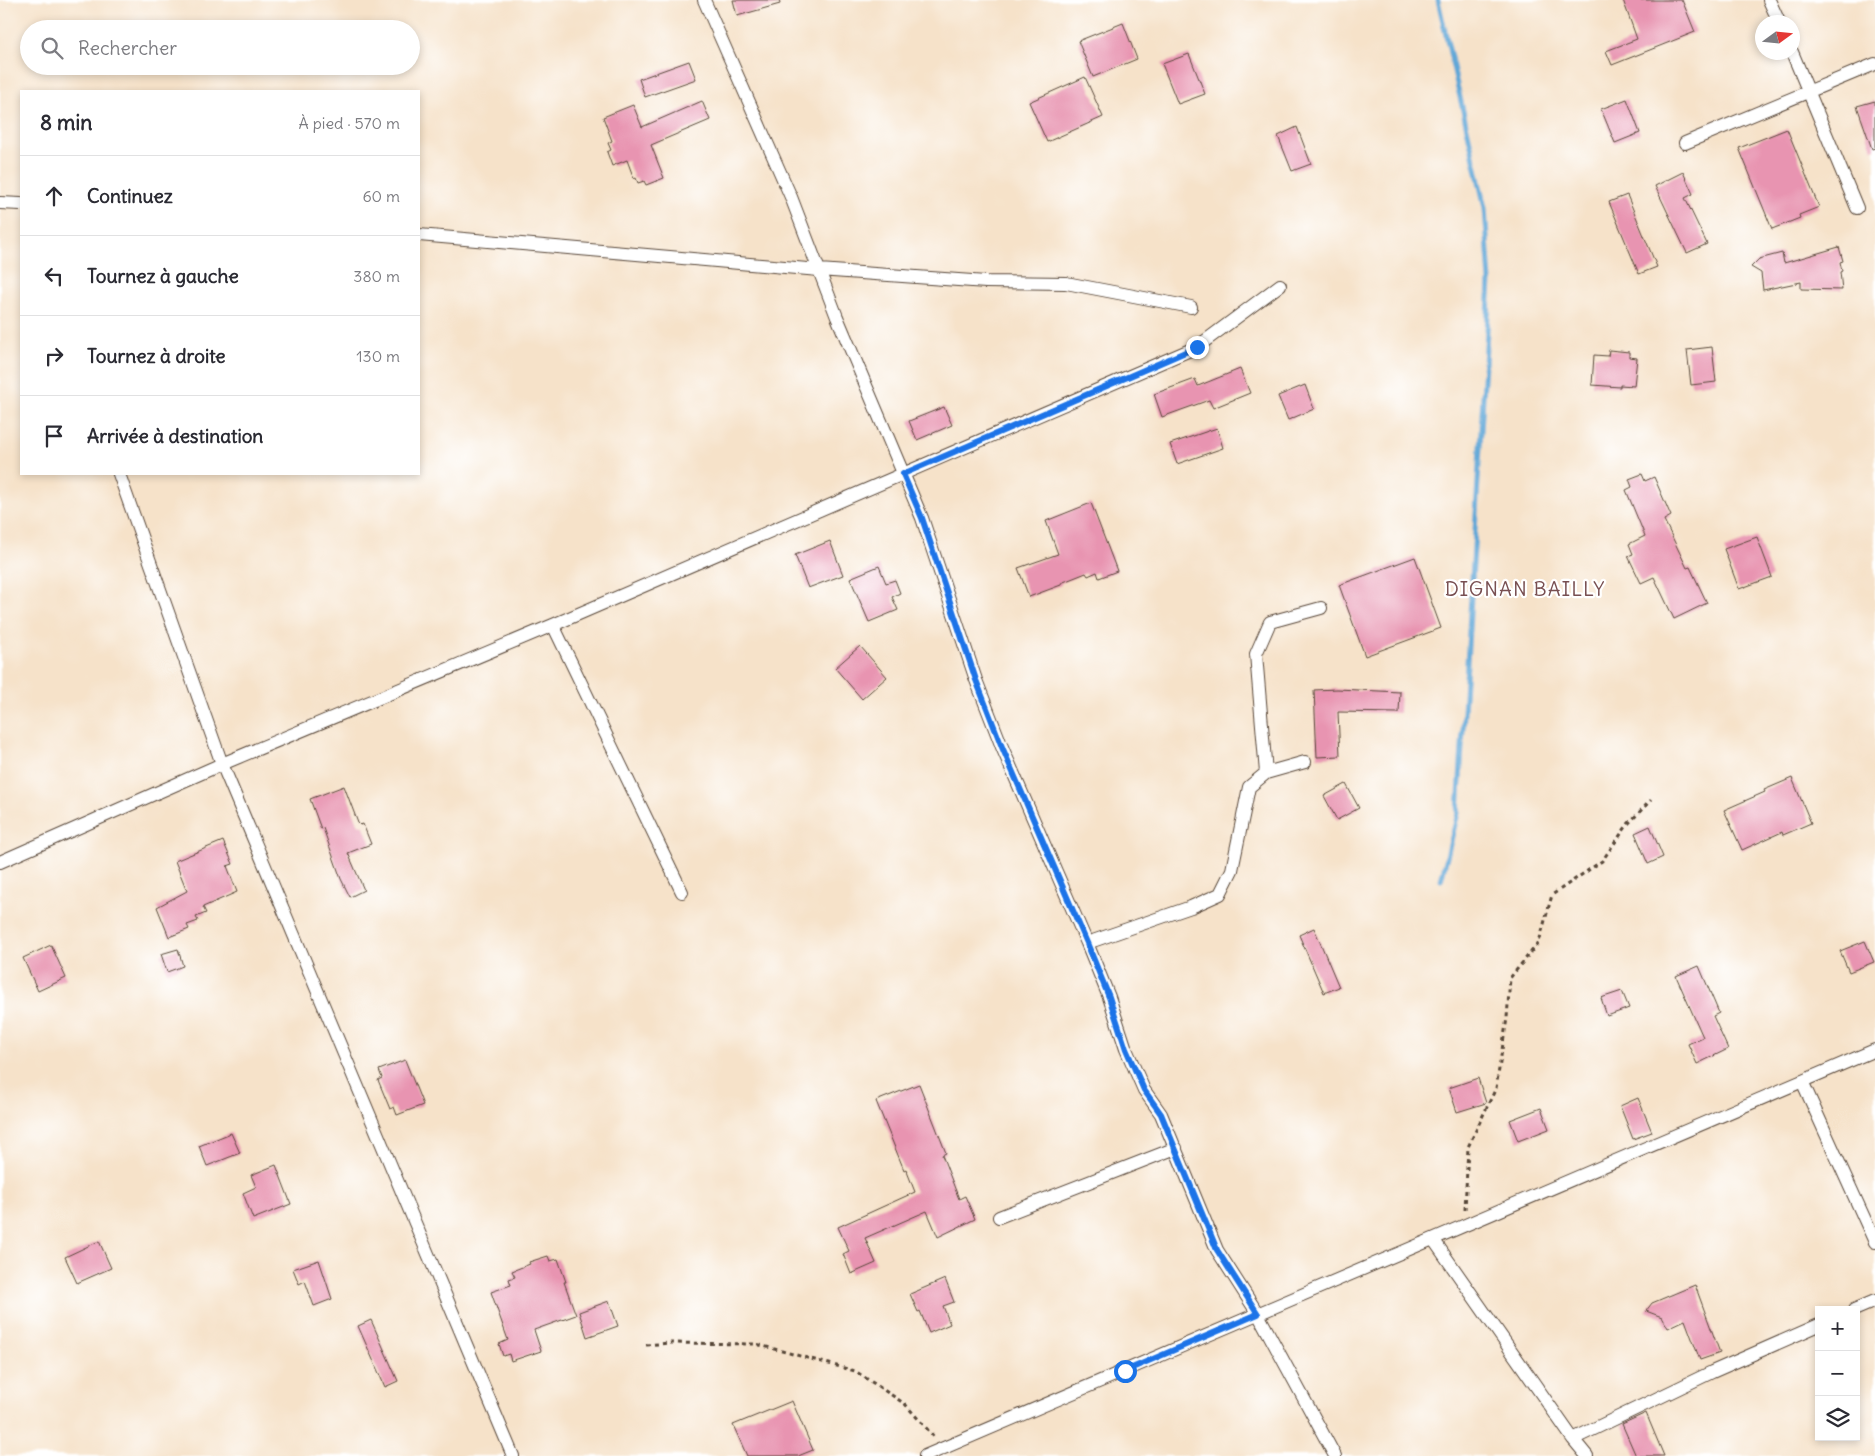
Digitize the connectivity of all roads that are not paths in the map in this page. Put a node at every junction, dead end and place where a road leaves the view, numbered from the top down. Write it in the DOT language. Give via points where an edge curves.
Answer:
graph roads {
  1 [pos="704,0"];
  2 [pos="1769,0"];
  3 [pos="1776,15"];
  4 [pos="1795,60"];
  5 [pos="1875,64"];
  6 [pos="1809,92"];
  7 [pos="1685,143"];
  8 [pos="0,203"];
  9 [pos="20,204"];
  10 [pos="1856,208"];
  11 [pos="420,235"];
  12 [pos="819,270"];
  13 [pos="1280,285"];
  14 [pos="1191,307"];
  15 [pos="903,474"];
  16 [pos="119,475"];
  17 [pos="1321,608"];
  18 [pos="553,625"];
  19 [pos="1305,762"];
  20 [pos="222,764"];
  21 [pos="1266,773"];
  22 [pos="0,862"];
  23 [pos="682,892"];
  24 [pos="1087,943"];
  25 [pos="1875,1050"];
  26 [pos="1802,1082"];
  27 [pos="1176,1148"];
  28 [pos="999,1217"];
  29 [pos="1433,1239"];
  30 [pos="1875,1242"];
  31 [pos="1875,1300"];
  32 [pos="1860,1307"];
  33 [pos="1258,1314"];
  34 [pos="1815,1327"];
  35 [pos="1573,1439"];
  36 [pos="513,1456"];
  37 [pos="925,1456"];
  38 [pos="1335,1456"];
  39 [pos="1587,1456"];
  1 -- 12 [label="street" via="791,196"];
  2 -- 3 [label="street"];
  4 -- 6 [label="street"];
  5 -- 6 [label="street"];
  6 -- 7 [label="street"];
  6 -- 10 [label="street"];
  8 -- 9 [label="street"];
  11 -- 12 [label="street"];
  12 -- 14 [label="street" via="986,282 1066,283"];
  12 -- 15 [label="street"];
  13 -- 15 [label="street" via="1197,347"];
  15 -- 18 [label="street"];
  15 -- 24 [label="street" via="922,518 992,722"];
  16 -- 20 [label="street"];
  17 -- 21 [label="street" via="1270,622 1256,654"];
  18 -- 20 [label="street"];
  18 -- 23 [label="street"];
  19 -- 21 [label="street"];
  20 -- 22 [label="street"];
  20 -- 36 [label="street"];
  21 -- 24 [label="street" via="1249,787 1232,870 1220,894"];
  24 -- 27 [label="street" via="1126,1049"];
  25 -- 26 [label="street"];
  26 -- 29 [label="street"];
  26 -- 30 [label="street"];
  27 -- 28 [label="street"];
  27 -- 33 [label="street" via="1217,1250"];
  29 -- 33 [label="street"];
  29 -- 35 [label="street"];
  31 -- 32 [label="street"];
  33 -- 37 [label="street"];
  33 -- 38 [label="street"];
  34 -- 35 [label="street"];
  35 -- 39 [label="street"];
}
